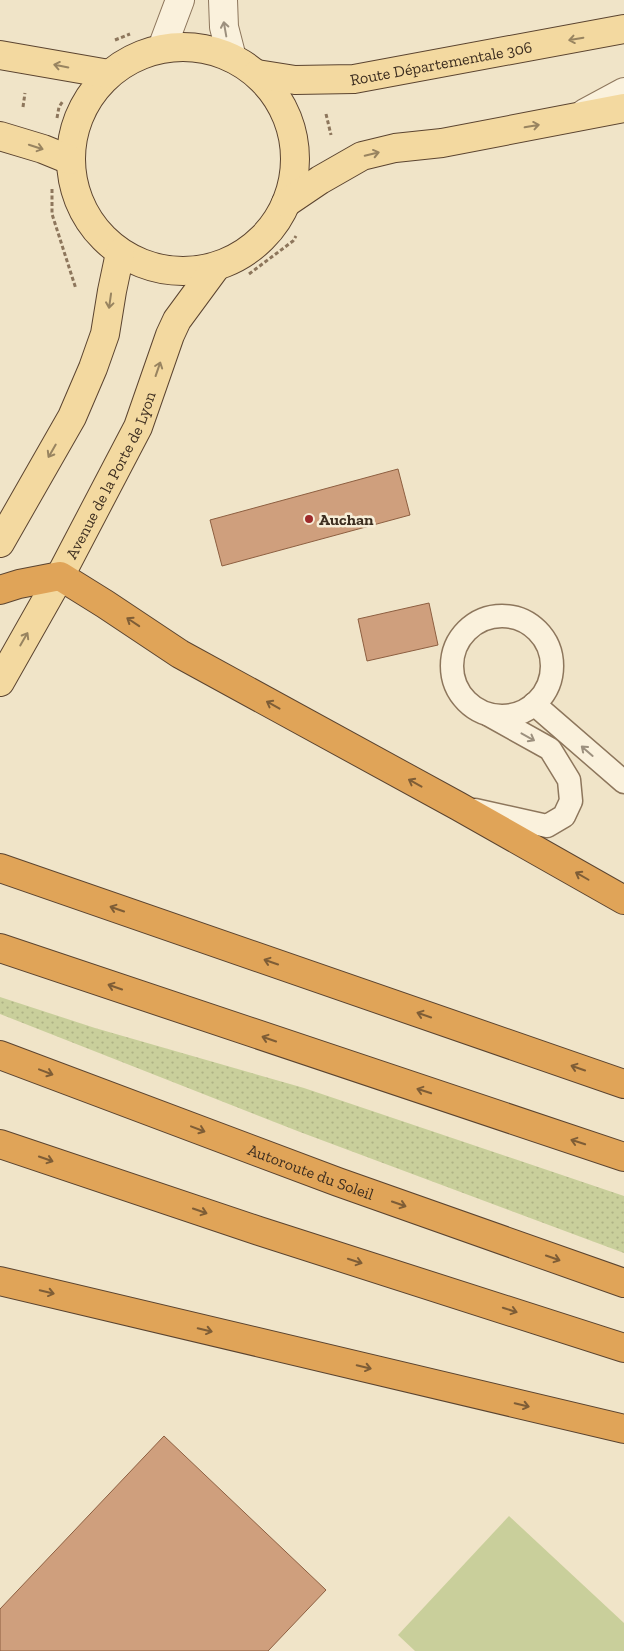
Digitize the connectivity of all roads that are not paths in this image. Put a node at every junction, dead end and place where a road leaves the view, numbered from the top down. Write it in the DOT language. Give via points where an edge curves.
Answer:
graph roads {
  1 [pos="223,0"];
  2 [pos="176,11"];
  3 [pos="624,29"];
  4 [pos="162,48"];
  5 [pos="0,55"];
  6 [pos="232,58"];
  7 [pos="109,74"];
  8 [pos="257,74"];
  9 [pos="624,92"];
  10 [pos="624,108"];
  11 [pos="575,118"];
  12 [pos="0,136"];
  13 [pos="60,156"];
  14 [pos="286,204"];
  15 [pos="120,253"];
  16 [pos="216,267"];
  17 [pos="0,543"];
  18 [pos="60,576"];
  19 [pos="0,590"];
  20 [pos="0,682"];
  21 [pos="534,704"];
  22 [pos="486,713"];
  23 [pos="624,782"];
  24 [pos="458,806"];
  25 [pos="0,868"];
  26 [pos="624,900"];
  27 [pos="0,948"];
  28 [pos="0,1055"];
  29 [pos="624,1084"];
  30 [pos="0,1144"];
  31 [pos="624,1157"];
  32 [pos="0,1280"];
  33 [pos="624,1283"];
  34 [pos="624,1348"];
  35 [pos="624,1430"];
  6 -- 1 [label="street, one-way" via="224,27"];
  2 -- 4 [label="street"];
  3 -- 8 [label="main road, Route Départementale 306, one-way" via="354,79 294,80"];
  4 -- 6 [label="main road" via="198,47"];
  4 -- 7 [label="main road" via="134,58"];
  7 -- 5 [label="main road, one-way"];
  6 -- 8 [label="main road"];
  7 -- 13 [label="main road" via="88,98"];
  8 -- 14 [label="main road" via="280,101 292,134 295,169"];
  9 -- 11 [label="street"];
  10 -- 11 [label="main road"];
  14 -- 11 [label="main road, one-way" via="362,156"];
  12 -- 13 [label="main road, one-way"];
  13 -- 15 [label="main road" via="94,229"];
  14 -- 16 [label="main road" via="269,231 245,253"];
  15 -- 16 [label="main road" via="151,267 175,271"];
  15 -- 17 [label="main road, one-way" via="105,334 93,368 72,417"];
  18 -- 16 [label="main road, Avenue de la Porte de Lyon, one-way" via="138,427 177,320"];
  18 -- 19 [label="highway"];
  20 -- 18 [label="main road, Avenue de la Porte de Lyon, one-way"];
  24 -- 18 [label="highway, one-way" via="180,654"];
  21 -- 22 [label="lane" via="519,713 502,716"];
  21 -- 22 [label="lane" via="542,697 549,682 553,667 550,651 543,636 531,625 505,616 493,616 480,621 460,640 452,670 463,696"];
  23 -- 21 [label="lane, one-way"];
  22 -- 24 [label="lane, one-way" via="550,749 568,780 571,801 564,816 547,826"];
  26 -- 24 [label="highway, one-way"];
  29 -- 25 [label="highway, one-way"];
  31 -- 27 [label="highway, one-way"];
  28 -- 33 [label="highway, Autoroute du Soleil, one-way" via="338,1182"];
  30 -- 34 [label="highway, one-way"];
  32 -- 35 [label="highway, one-way"];
}
